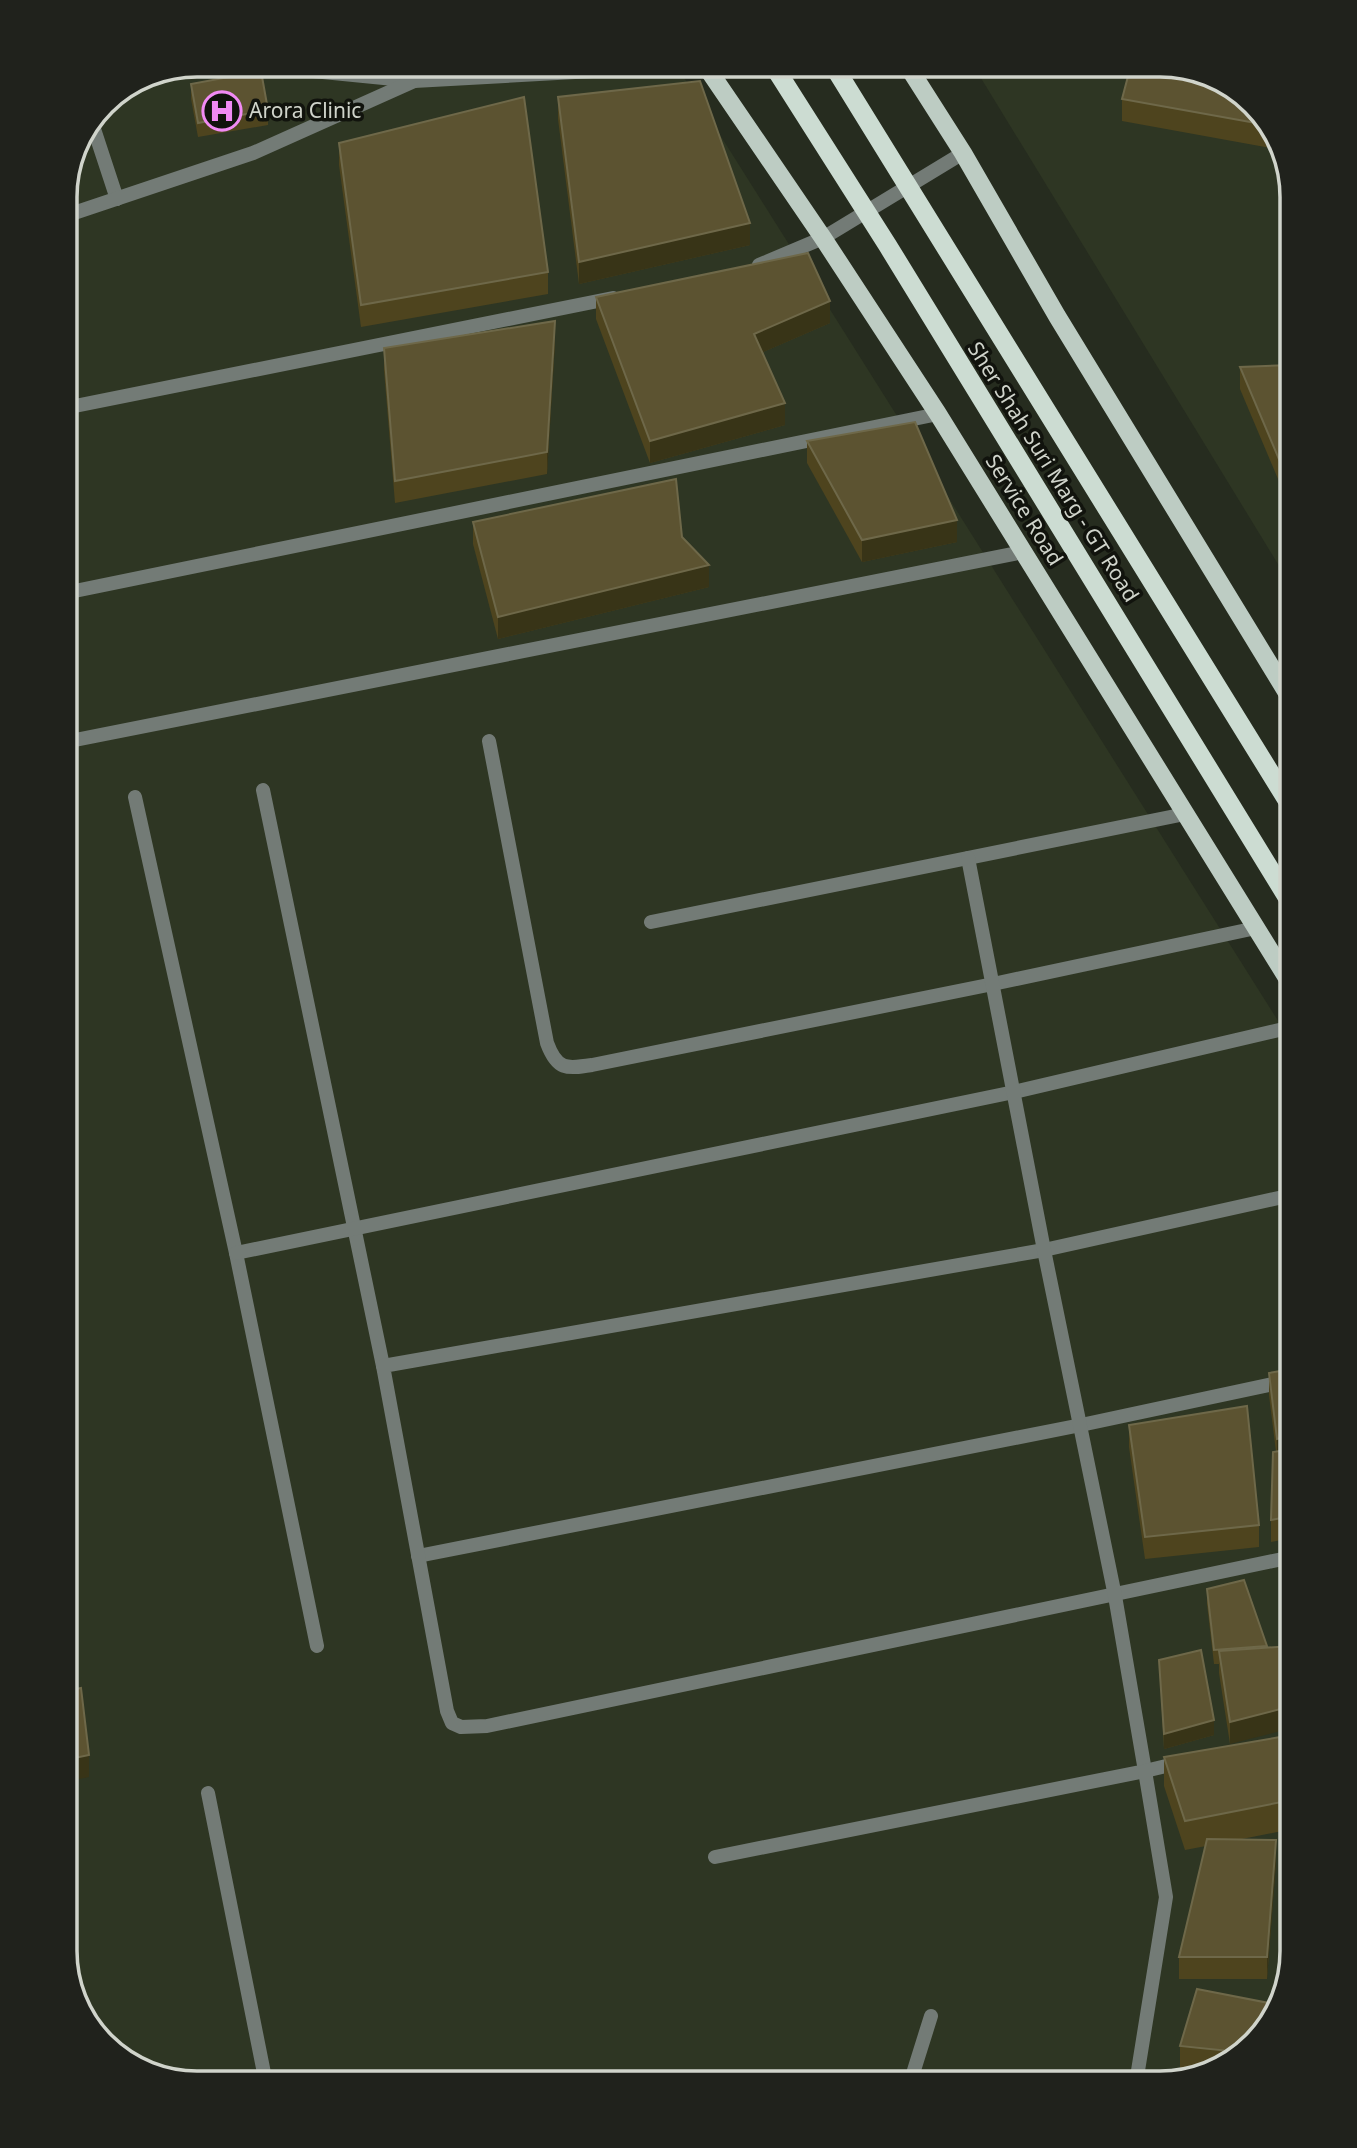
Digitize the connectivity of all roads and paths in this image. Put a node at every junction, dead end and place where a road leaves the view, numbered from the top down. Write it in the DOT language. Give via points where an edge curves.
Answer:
graph roads {
  1 [pos="382,77"];
  2 [pos="413,77"];
  3 [pos="472,77"];
  4 [pos="711,77"];
  5 [pos="782,77"];
  6 [pos="841,77"];
  7 [pos="914,77"];
  8 [pos="414,80"];
  9 [pos="96,134"];
  10 [pos="962,153"];
  11 [pos="117,199"];
  12 [pos="77,212"];
  13 [pos="823,238"];
  14 [pos="750,268"];
  15 [pos="631,294"];
  16 [pos="77,406"];
  17 [pos="937,414"];
  18 [pos="1023,552"];
  19 [pos="77,591"];
  20 [pos="1280,681"];
  21 [pos="77,740"];
  22 [pos="489,741"];
  23 [pos="1280,789"];
  24 [pos="263,790"];
  25 [pos="135,797"];
  26 [pos="1185,814"];
  27 [pos="968,858"];
  28 [pos="1280,885"];
  29 [pos="651,922"];
  30 [pos="1256,928"];
  31 [pos="1280,967"];
  32 [pos="993,984"];
  33 [pos="1280,1030"];
  34 [pos="1014,1092"];
  35 [pos="1280,1198"];
  36 [pos="353,1228"];
  37 [pos="1044,1250"];
  38 [pos="236,1254"];
  39 [pos="383,1366"];
  40 [pos="1280,1383"];
  41 [pos="1081,1425"];
  42 [pos="418,1556"];
  43 [pos="1280,1560"];
  44 [pos="1115,1595"];
  45 [pos="317,1646"];
  46 [pos="1198,1759"];
  47 [pos="1144,1771"];
  48 [pos="208,1793"];
  49 [pos="715,1857"];
  50 [pos="931,2016"];
  51 [pos="264,2071"];
  52 [pos="914,2071"];
  53 [pos="1138,2071"];
  1 -- 8 [label="street"];
  2 -- 8 [label="street"];
  3 -- 8 [label="street"];
  4 -- 13 [label="main road, Service Road"];
  5 -- 28 [label="highway, Sher Shah Suri Marg - GT Road"];
  6 -- 23 [label="highway, Sher Shah Suri Marg - GT Road"];
  7 -- 10 [label="main road"];
  8 -- 11 [label="street" via="253,153"];
  9 -- 11 [label="street"];
  10 -- 13 [label="street"];
  10 -- 20 [label="main road"];
  11 -- 12 [label="street"];
  13 -- 14 [label="street"];
  13 -- 17 [label="main road, Service Road"];
  15 -- 16 [label="street"];
  17 -- 18 [label="main road, Service Road"];
  17 -- 19 [label="street"];
  18 -- 21 [label="street"];
  18 -- 26 [label="main road, Service Road"];
  22 -- 32 [label="street" via="547,1043 563,1066 583,1066"];
  24 -- 36 [label="street"];
  25 -- 38 [label="street"];
  26 -- 27 [label="street"];
  26 -- 30 [label="main road, Service Road"];
  27 -- 29 [label="street"];
  27 -- 32 [label="street"];
  30 -- 31 [label="main road, Service Road"];
  30 -- 32 [label="street"];
  32 -- 34 [label="street"];
  33 -- 34 [label="street"];
  34 -- 36 [label="street"];
  34 -- 37 [label="street"];
  35 -- 37 [label="street"];
  36 -- 38 [label="street"];
  36 -- 39 [label="street"];
  37 -- 39 [label="street"];
  37 -- 41 [label="street"];
  38 -- 45 [label="street"];
  39 -- 42 [label="street"];
  40 -- 41 [label="street"];
  41 -- 42 [label="street"];
  41 -- 44 [label="street"];
  42 -- 44 [label="street" via="447,1711 452,1723 461,1727 487,1726"];
  43 -- 44 [label="street"];
  44 -- 47 [label="street"];
  46 -- 47 [label="street"];
  47 -- 49 [label="street"];
  47 -- 53 [label="street" via="1166,1897"];
  48 -- 51 [label="street"];
  50 -- 52 [label="street"];
}
